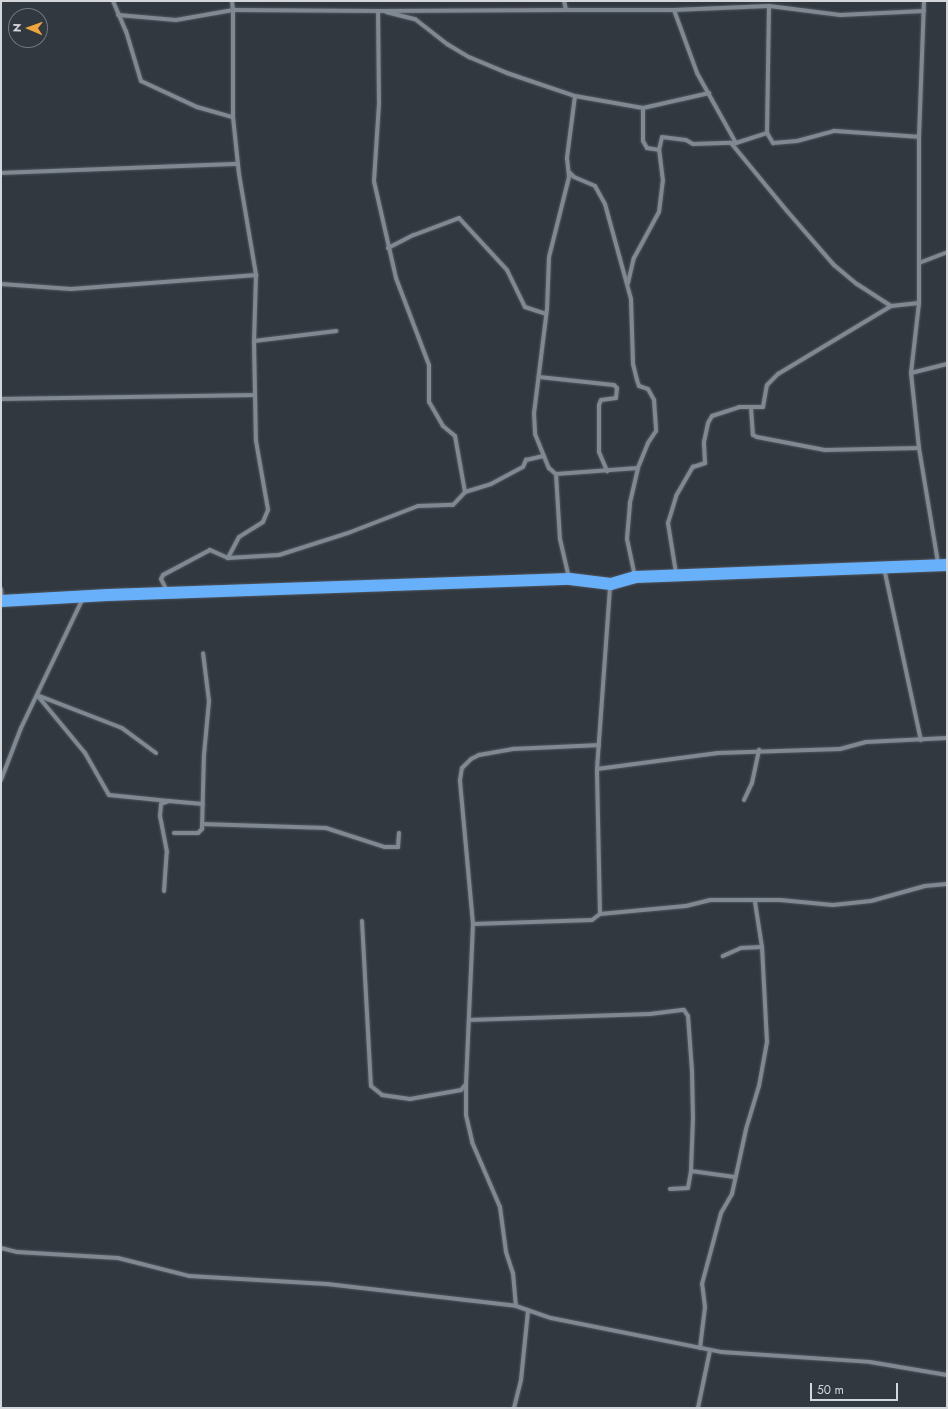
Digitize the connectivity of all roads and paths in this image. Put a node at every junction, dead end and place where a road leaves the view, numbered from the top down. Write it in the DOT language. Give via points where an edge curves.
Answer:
graph roads {
  1 [pos="113,1"];
  2 [pos="232,1"];
  3 [pos="564,1"];
  4 [pos="924,1"];
  5 [pos="769,6"];
  6 [pos="233,10"];
  7 [pos="566,10"];
  8 [pos="674,10"];
  9 [pos="378,11"];
  10 [pos="924,11"];
  11 [pos="118,15"];
  12 [pos="709,93"];
  13 [pos="575,96"];
  14 [pos="643,108"];
  15 [pos="233,117"];
  16 [pos="767,133"];
  17 [pos="919,137"];
  18 [pos="734,143"];
  19 [pos="660,150"];
  20 [pos="238,164"];
  21 [pos="569,172"];
  22 [pos="1,173"];
  23 [pos="388,248"];
  24 [pos="947,252"];
  25 [pos="919,263"];
  26 [pos="256,275"];
  27 [pos="1,284"];
  28 [pos="628,286"];
  29 [pos="919,303"];
  30 [pos="892,306"];
  31 [pos="546,314"];
  32 [pos="336,332"];
  33 [pos="254,341"];
  34 [pos="947,364"];
  35 [pos="911,373"];
  36 [pos="540,377"];
  37 [pos="255,395"];
  38 [pos="1,399"];
  39 [pos="751,408"];
  40 [pos="919,448"];
  41 [pos="544,456"];
  42 [pos="638,468"];
  43 [pos="607,471"];
  44 [pos="556,474"];
  45 [pos="465,492"];
  46 [pos="228,558"];
  47 [pos="943,566"];
  48 [pos="884,568"];
  49 [pos="677,575"];
  50 [pos="635,577"];
  51 [pos="570,578"];
  52 [pos="610,584"];
  53 [pos="168,593"];
  54 [pos="84,596"];
  55 [pos="1,597"];
  56 [pos="203,653"];
  57 [pos="37,695"];
  58 [pos="947,738"];
  59 [pos="921,740"];
  60 [pos="599,745"];
  61 [pos="759,750"];
  62 [pos="156,753"];
  63 [pos="597,769"];
  64 [pos="1,780"];
  65 [pos="744,800"];
  66 [pos="169,801"];
  67 [pos="203,804"];
  68 [pos="202,824"];
  69 [pos="174,833"];
  70 [pos="399,833"];
  71 [pos="947,884"];
  72 [pos="164,891"];
  73 [pos="755,902"];
  74 [pos="600,914"];
  75 [pos="362,921"];
  76 [pos="473,924"];
  77 [pos="762,947"];
  78 [pos="723,956"];
  79 [pos="469,1020"];
  80 [pos="466,1084"];
  81 [pos="691,1171"];
  82 [pos="736,1177"];
  83 [pos="670,1189"];
  84 [pos="1,1248"];
  85 [pos="516,1306"];
  86 [pos="528,1311"];
  87 [pos="700,1348"];
  88 [pos="710,1350"];
  89 [pos="947,1375"];
  90 [pos="514,1408"];
  91 [pos="698,1408"];
  1 -- 11 [label="street"];
  2 -- 6 [label="street"];
  3 -- 7 [label="street"];
  4 -- 10 [label="street"];
  5 -- 8 [label="street"];
  5 -- 10 [label="street" via="840,15"];
  5 -- 16 [label="street"];
  6 -- 9 [label="street"];
  6 -- 11 [label="street" via="176,20"];
  6 -- 15 [label="street"];
  7 -- 8 [label="street"];
  7 -- 9 [label="street"];
  8 -- 12 [label="street" via="698,73"];
  9 -- 13 [label="street" via="415,19 447,44 469,57"];
  9 -- 23 [label="street" via="379,103 374,181"];
  10 -- 17 [label="street"];
  11 -- 15 [label="street" via="126,31 141,81 197,107"];
  12 -- 14 [label="street"];
  12 -- 18 [label="street"];
  13 -- 14 [label="street"];
  13 -- 21 [label="street" via="567,158"];
  14 -- 19 [label="street" via="643,141 647,148"];
  15 -- 20 [label="street"];
  16 -- 17 [label="street" via="773,143 797,141 834,131"];
  16 -- 18 [label="street"];
  17 -- 25 [label="street"];
  18 -- 19 [label="street" via="693,144 686,140 662,137"];
  18 -- 30 [label="street" via="834,265 848,278"];
  19 -- 28 [label="street" via="663,181 659,212 634,258"];
  20 -- 22 [label="street"];
  20 -- 26 [label="street"];
  21 -- 28 [label="street" via="574,177 595,186 605,204"];
  21 -- 31 [label="street" via="549,257"];
  23 -- 31 [label="street" via="459,218 507,270 524,307"];
  23 -- 45 [label="street" via="396,278 429,365 429,402 443,426 455,436"];
  24 -- 25 [label="street"];
  25 -- 29 [label="street"];
  26 -- 27 [label="street" via="71,289"];
  26 -- 33 [label="street"];
  28 -- 42 [label="street" via="634,325 633,364 639,386 648,390 654,400 656,431"];
  29 -- 30 [label="street"];
  29 -- 35 [label="street"];
  30 -- 39 [label="street" via="778,374 767,385 763,407"];
  31 -- 36 [label="street"];
  32 -- 33 [label="street"];
  33 -- 37 [label="street"];
  34 -- 35 [label="street"];
  35 -- 40 [label="street"];
  36 -- 41 [label="street" via="534,413 535,434"];
  36 -- 43 [label="street" via="614,385 617,388 616,398 601,400 599,405 599,452"];
  37 -- 38 [label="street"];
  37 -- 46 [label="street" via="256,441 268,510 263,522 239,537"];
  39 -- 40 [label="street" via="753,436 757,437 825,450"];
  39 -- 49 [label="street" via="739,407 724,411 712,416 708,423 704,442 705,463 693,467 676,496 668,523"];
  40 -- 47 [label="street"];
  41 -- 44 [label="street" via="549,468"];
  41 -- 45 [label="street" via="526,460 523,467 491,484"];
  42 -- 43 [label="street"];
  42 -- 50 [label="street" via="630,504 627,539"];
  43 -- 44 [label="street"];
  44 -- 51 [label="street" via="560,539"];
  45 -- 46 [label="street" via="453,505 418,506 348,533 279,555"];
  46 -- 53 [label="street" via="210,550 168,572 161,579"];
  47 -- 48 [label="highway"];
  48 -- 49 [label="highway"];
  48 -- 59 [label="street"];
  49 -- 50 [label="highway"];
  50 -- 52 [label="highway"];
  51 -- 52 [label="highway"];
  51 -- 53 [label="highway"];
  52 -- 60 [label="street"];
  53 -- 54 [label="highway"];
  54 -- 55 [label="highway"];
  54 -- 57 [label="street"];
  56 -- 67 [label="street" via="209,701"];
  57 -- 62 [label="street" via="122,728"];
  57 -- 64 [label="street"];
  57 -- 66 [label="street" via="85,753 109,795"];
  58 -- 59 [label="street"];
  59 -- 61 [label="street" via="866,742 840,749"];
  60 -- 63 [label="street"];
  60 -- 76 [label="street" via="514,749 479,755 462,768 460,780"];
  61 -- 63 [label="street"];
  61 -- 65 [label="street" via="752,783"];
  63 -- 74 [label="street"];
  66 -- 67 [label="street"];
  66 -- 72 [label="street" via="161,804 160,816 167,852"];
  67 -- 68 [label="street"];
  68 -- 69 [label="street" via="202,829 198,833"];
  68 -- 70 [label="street" via="326,828 385,847 398,847"];
  71 -- 73 [label="street" via="926,886 871,901 833,905 780,900"];
  73 -- 74 [label="street" via="710,900 686,906"];
  73 -- 77 [label="street"];
  74 -- 76 [label="street" via="592,920"];
  75 -- 80 [label="street" via="371,1086 382,1095 410,1099 454,1093"];
  76 -- 79 [label="street"];
  77 -- 78 [label="street" via="741,948"];
  77 -- 82 [label="street" via="767,1042 759,1086"];
  79 -- 80 [label="street"];
  79 -- 81 [label="street" via="650,1014 684,1010 688,1016 692,1071"];
  80 -- 85 [label="street" via="466,1115 472,1142 500,1207 506,1252 513,1273"];
  81 -- 82 [label="street"];
  81 -- 83 [label="street" via="688,1188"];
  82 -- 87 [label="street" via="732,1194 721,1213 702,1284 705,1307"];
  84 -- 85 [label="street" via="17,1252 118,1258 189,1276 327,1284"];
  85 -- 86 [label="street"];
  86 -- 87 [label="street" via="551,1318"];
  86 -- 90 [label="street" via="521,1380"];
  87 -- 88 [label="street"];
  88 -- 89 [label="street" via="870,1362"];
  88 -- 91 [label="street"];
}
